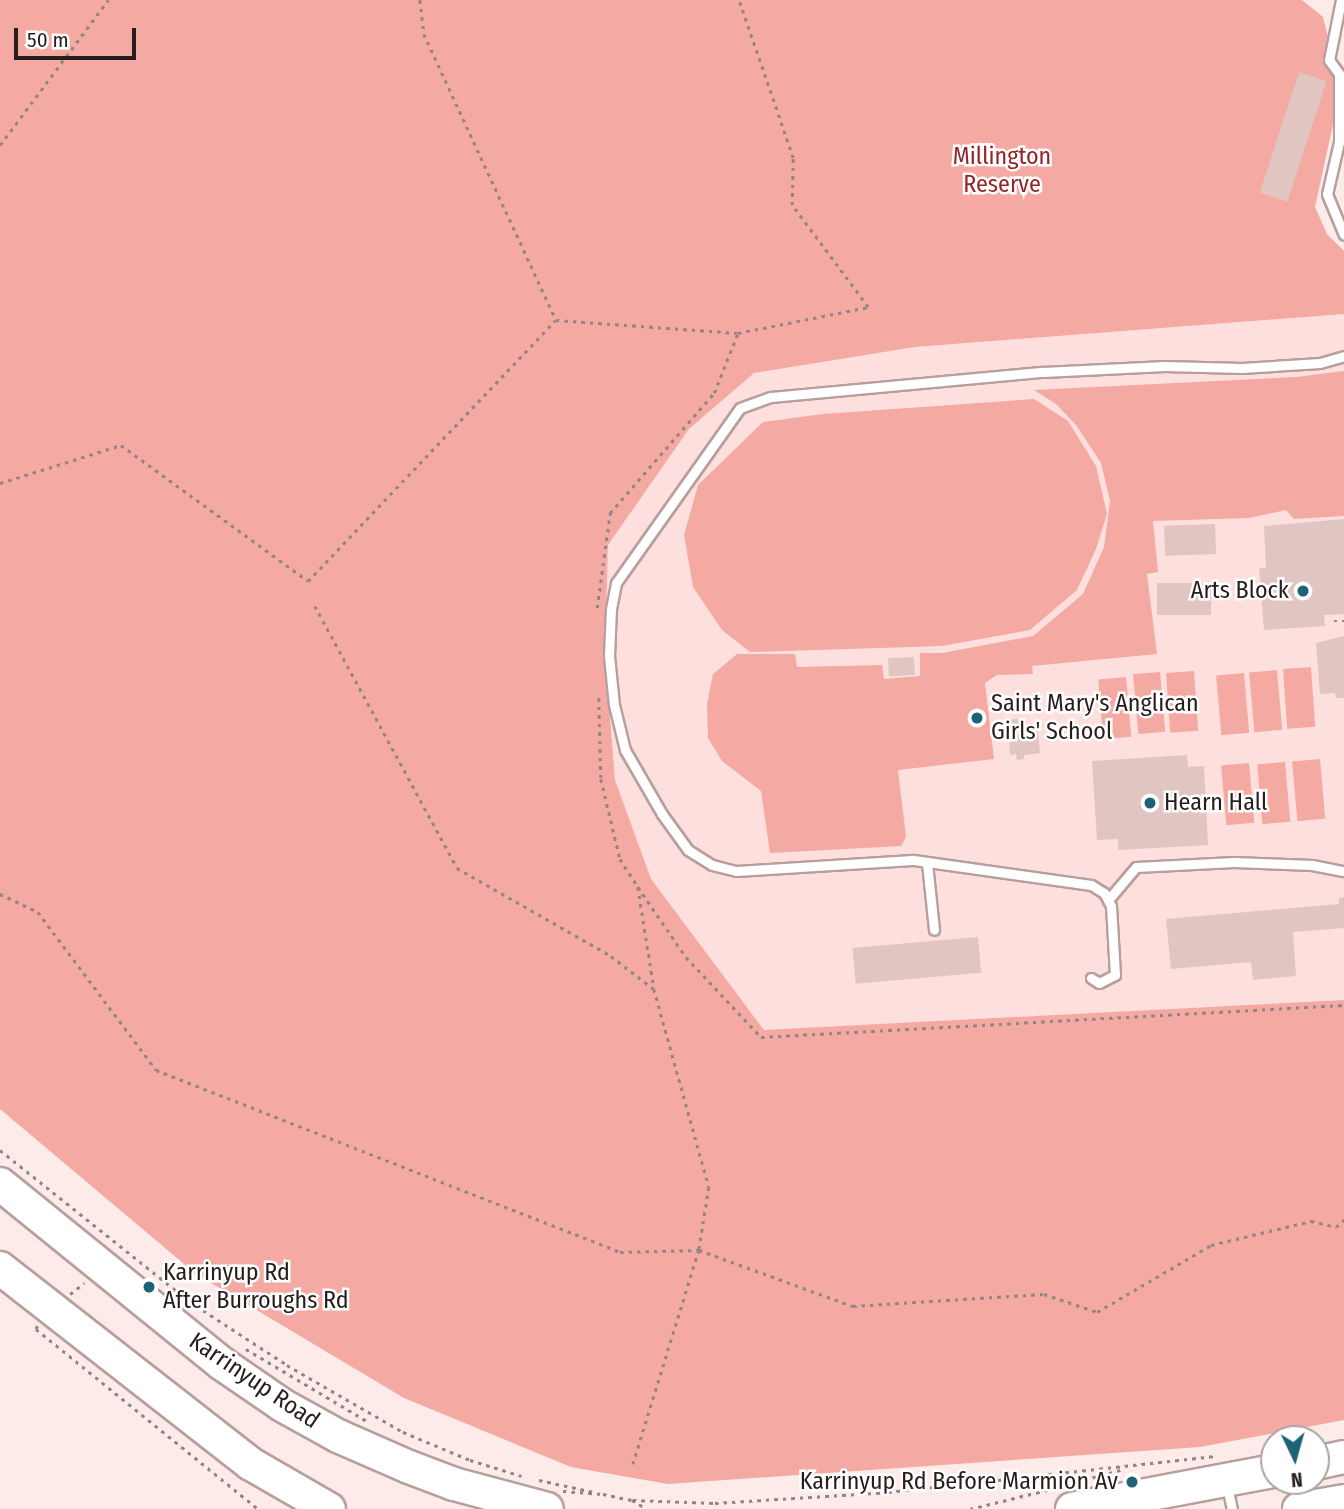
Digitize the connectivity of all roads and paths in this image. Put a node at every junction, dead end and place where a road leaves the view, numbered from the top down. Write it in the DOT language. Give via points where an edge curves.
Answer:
graph roads {
  1 [pos="108,0"];
  2 [pos="420,0"];
  3 [pos="739,0"];
  4 [pos="1341,0"];
  5 [pos="0,145"];
  6 [pos="1344,235"];
  7 [pos="556,320"];
  8 [pos="738,334"];
  9 [pos="1344,356"];
  10 [pos="0,483"];
  11 [pos="314,606"];
  12 [pos="597,620"];
  13 [pos="1334,621"];
  14 [pos="1344,621"];
  15 [pos="599,686"];
  16 [pos="927,863"];
  17 [pos="1344,871"];
  18 [pos="638,887"];
  19 [pos="0,894"];
  20 [pos="1108,900"];
  21 [pos="934,930"];
  22 [pos="1091,978"];
  23 [pos="654,989"];
  24 [pos="1344,1006"];
  25 [pos="0,1150"];
  26 [pos="0,1184"];
  27 [pos="1344,1220"];
  28 [pos="699,1250"];
  29 [pos="114,1258"];
  30 [pos="0,1268"];
  31 [pos="52,1310"];
  32 [pos="239,1345"];
  33 [pos="373,1424"];
  34 [pos="634,1464"];
  35 [pos="1133,1466"];
  36 [pos="1260,1474"];
  37 [pos="1225,1482"];
  38 [pos="603,1494"];
  39 [pos="546,1498"];
  40 [pos="632,1500"];
  41 [pos="1344,1501"];
  42 [pos="258,1509"];
  43 [pos="329,1509"];
  44 [pos="647,1509"];
  45 [pos="971,1509"];
  46 [pos="1072,1509"];
  47 [pos="1299,1509"];
  1 -- 5 [label="path"];
  2 -- 7 [label="path" via="424,34"];
  3 -- 8 [label="path" via="793,158 792,205 868,307"];
  4 -- 6 [label="lane" via="1329,60 1339,74 1339,142 1327,194"];
  7 -- 8 [label="path"];
  7 -- 10 [label="path" via="307,581 121,444"];
  8 -- 12 [label="path" via="714,393 610,513"];
  9 -- 16 [label="lane" via="1320,363 1043,372 799,393 740,408 615,583 609,656 625,750 688,850 712,866 736,871 912,860"];
  11 -- 23 [label="path" via="457,868 611,956"];
  13 -- 14 [label="path"];
  15 -- 18 [label="path" via="601,779 620,859"];
  16 -- 20 [label="lane" via="1091,885"];
  16 -- 21 [label="lane"];
  17 -- 20 [label="lane" via="1234,862 1136,867"];
  18 -- 23 [label="path"];
  18 -- 24 [label="path" via="687,957 761,1038"];
  19 -- 28 [label="path" via="38,912 156,1070 620,1252"];
  20 -- 22 [label="lane" via="1115,975 1099,983"];
  23 -- 28 [label="path" via="709,1187"];
  25 -- 29 [label="path"];
  26 -- 29 [label="highway, Karrinyup Road"];
  27 -- 28 [label="path" via="1336,1227 1311,1221 1211,1245 1097,1312 1044,1294 853,1306"];
  28 -- 34 [label="path"];
  29 -- 31 [label="path"];
  29 -- 38 [label="path" via="404,1432 482,1464"];
  29 -- 39 [label="highway, Karrinyup Road" via="221,1363 282,1405 454,1484"];
  30 -- 31 [label="highway"];
  31 -- 42 [label="path" via="36,1329"];
  31 -- 43 [label="highway" via="251,1464"];
  32 -- 33 [label="path"];
  35 -- 37 [label="path"];
  35 -- 40 [label="path" via="888,1492 715,1503"];
  35 -- 45 [label="path"];
  36 -- 37 [label="highway"];
  37 -- 46 [label="highway"];
  38 -- 39 [label="path"];
  38 -- 40 [label="path"];
  40 -- 44 [label="path"];
  41 -- 47 [label="highway"];
}
